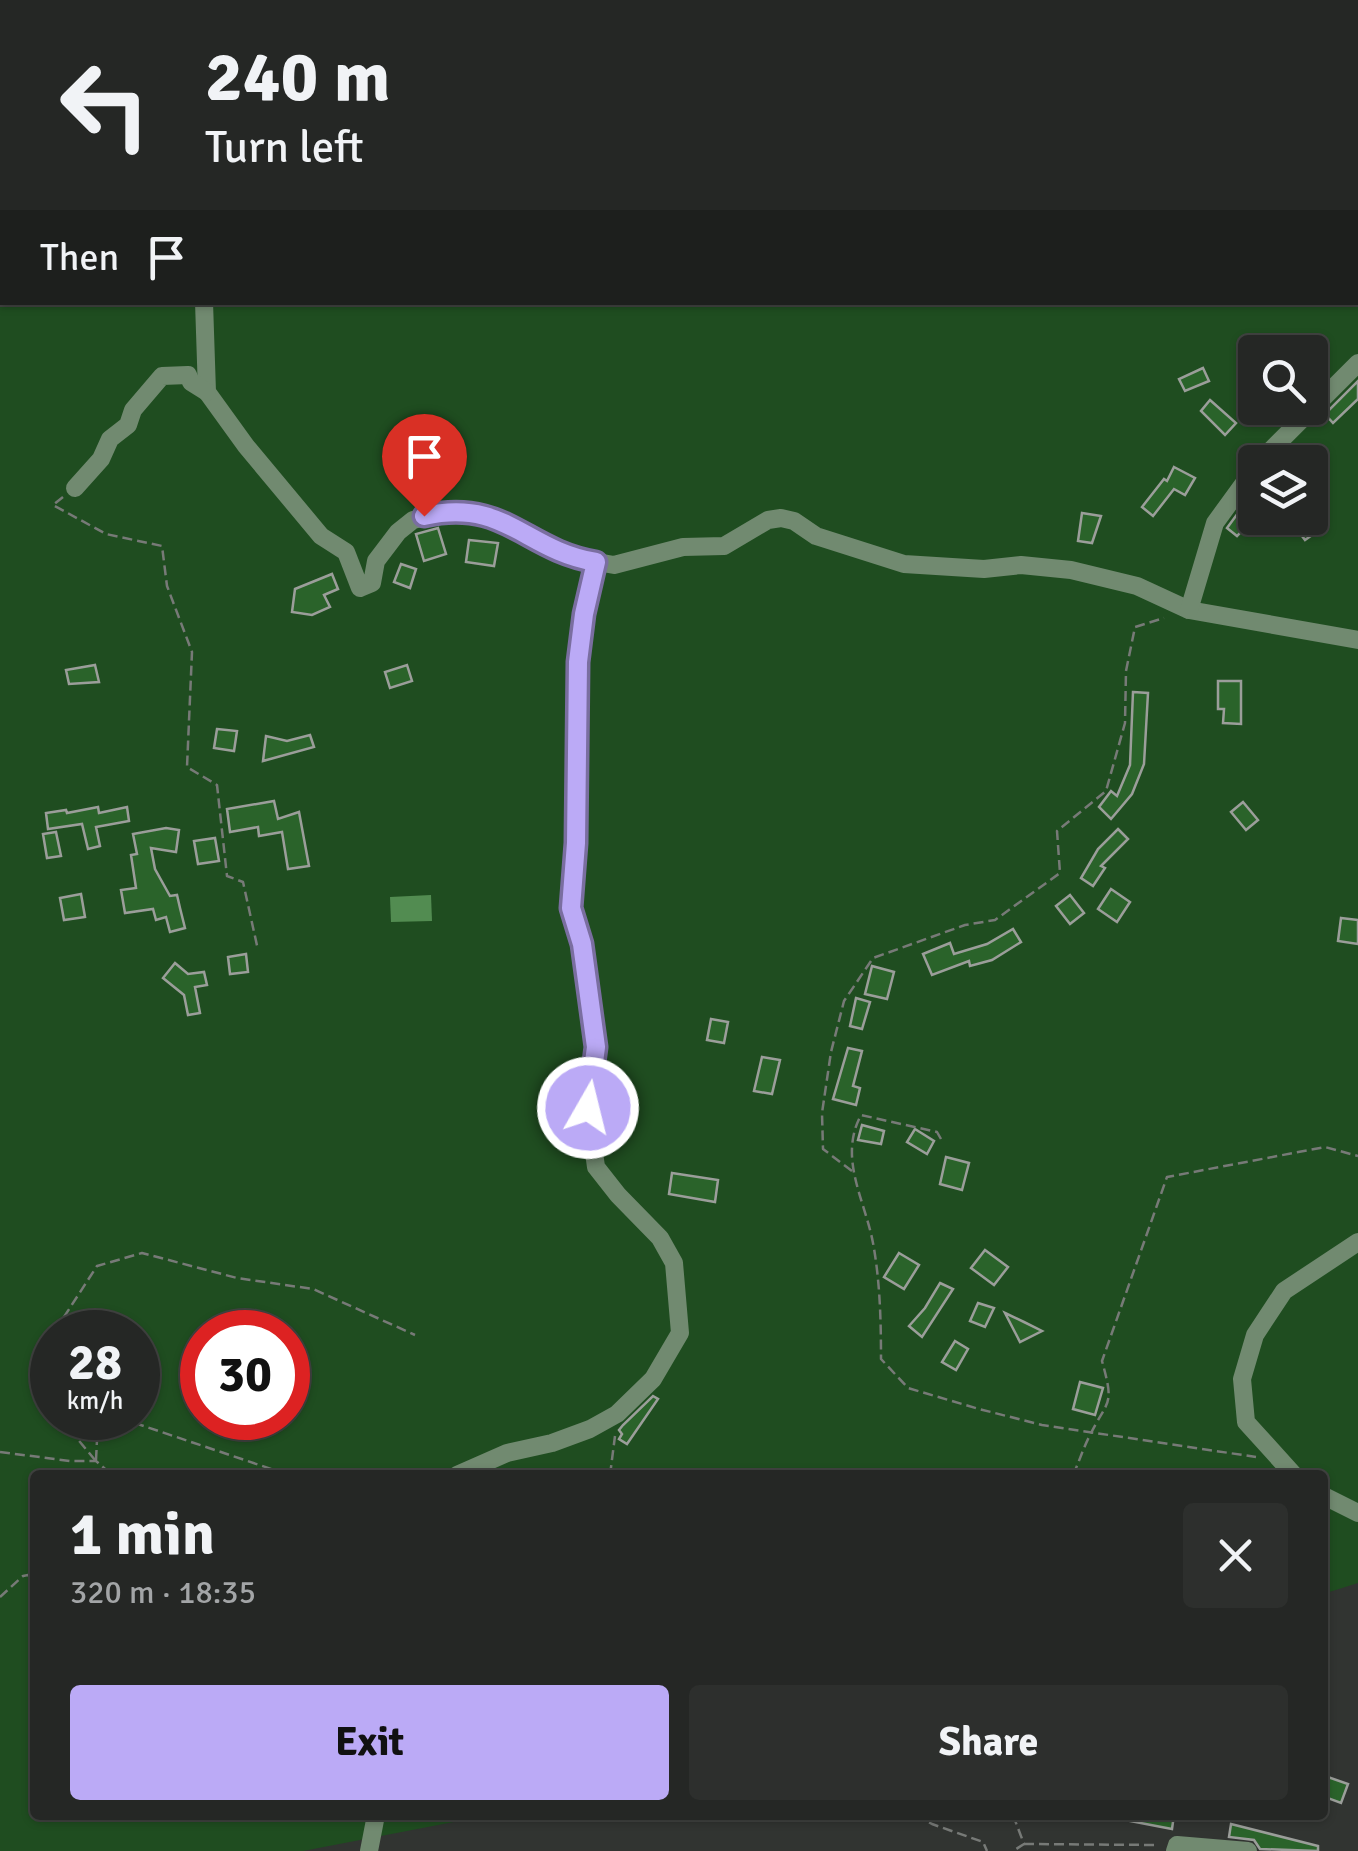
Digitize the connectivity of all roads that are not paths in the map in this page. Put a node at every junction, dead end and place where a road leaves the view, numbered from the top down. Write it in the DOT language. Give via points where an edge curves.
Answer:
graph roads {
  1 [pos="204,305"];
  2 [pos="1358,362"];
  3 [pos="207,392"];
  4 [pos="1277,445"];
  5 [pos="75,488"];
  6 [pos="1238,491"];
  7 [pos="596,562"];
  8 [pos="1189,610"];
  9 [pos="1358,640"];
  10 [pos="1358,1242"];
  11 [pos="468,1470"];
  12 [pos="1289,1470"];
  13 [pos="1328,1498"];
  14 [pos="1358,1513"];
  15 [pos="375,1820"];
  16 [pos="1176,1848"];
  17 [pos="369,1851"];
  18 [pos="1248,1851"];
  1 -- 3 [label="street"];
  2 -- 4 [label="street"];
  3 -- 5 [label="street" via="188,375 162,376"];
  3 -- 7 [label="street" via="320,536 346,552 360,588 372,583 376,560 398,532 442,512 486,514 569,558"];
  6 -- 8 [label="street" via="1215,523"];
  7 -- 8 [label="street" via="614,565 683,547 724,546 781,518 904,564 1071,570 1136,586"];
  7 -- 11 [label="street" via="578,662 571,908 596,1047 588,1108 596,1168 660,1238 674,1263 680,1334 653,1379 617,1414"];
  8 -- 9 [label="street"];
  10 -- 12 [label="street" via="1284,1291 1255,1335 1242,1379 1246,1422"];
  13 -- 14 [label="street"];
  15 -- 17 [label="street"];
  16 -- 18 [label="street"];
}
